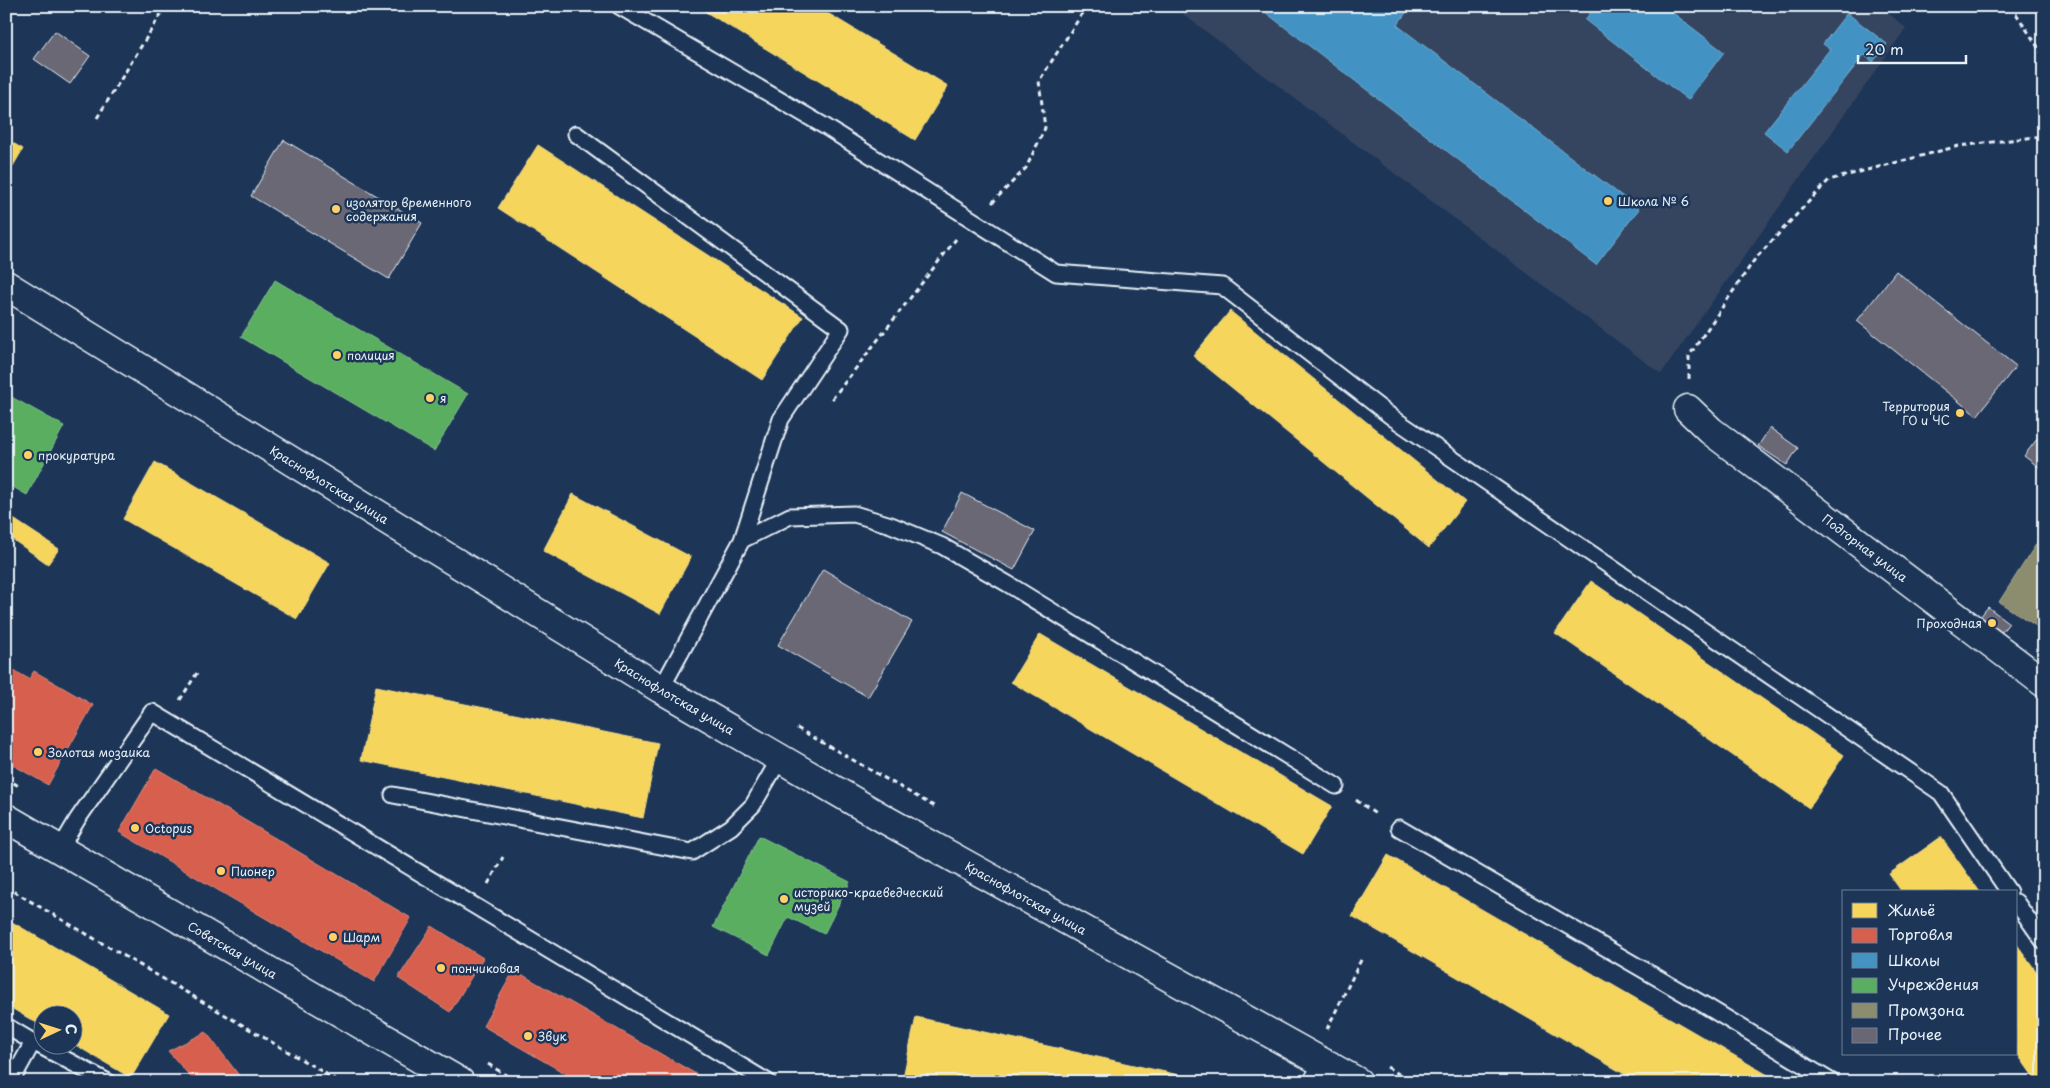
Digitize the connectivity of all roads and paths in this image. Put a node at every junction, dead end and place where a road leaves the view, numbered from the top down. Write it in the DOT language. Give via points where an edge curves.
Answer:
graph roads {
  1 [pos="166,6"];
  2 [pos="619,6"];
  3 [pos="1087,6"];
  4 [pos="2011,6"];
  5 [pos="2044,56"];
  6 [pos="96,118"];
  7 [pos="576,134"];
  8 [pos="2044,136"];
  9 [pos="974,221"];
  10 [pos="8,289"];
  11 [pos="832,399"];
  12 [pos="1688,409"];
  13 [pos="742,540"];
  14 [pos="2044,683"];
  15 [pos="661,689"];
  16 [pos="780,758"];
  17 [pos="1336,786"];
  18 [pos="393,795"];
  19 [pos="6,818"];
  20 [pos="1399,828"];
  21 [pos="60,848"];
  22 [pos="6,886"];
  23 [pos="2008,890"];
  24 [pos="2018,905"];
  25 [pos="2044,942"];
  26 [pos="1362,958"];
  27 [pos="6,1026"];
  28 [pos="1325,1032"];
  29 [pos="32,1041"];
  30 [pos="32,1044"];
  31 [pos="59,1056"];
  32 [pos="1324,1073"];
  33 [pos="332,1080"];
  34 [pos="11,1082"];
  35 [pos="108,1082"];
  36 [pos="340,1082"];
  37 [pos="460,1082"];
  38 [pos="768,1082"];
  39 [pos="1358,1082"];
  40 [pos="1832,1082"];
  1 -- 6 [label="path"];
  2 -- 9 [label="lane" via="826,127"];
  3 -- 9 [label="path" via="1039,81 1046,128 1026,168"];
  4 -- 5 [label="path"];
  7 -- 13 [label="lane" via="840,329 781,419"];
  8 -- 12 [label="path" via="1959,146 1828,180 1755,259 1689,356"];
  9 -- 11 [label="path" via="958,237"];
  9 -- 23 [label="lane" via="1056,273 1222,286 1393,418 1941,794"];
  10 -- 15 [label="main road, Краснофлотская улица"];
  12 -- 14 [label="main road, Подгорная улица" via="1711,431"];
  13 -- 15 [label="lane"];
  13 -- 17 [label="lane" via="790,516 854,514 933,542 1008,584"];
  15 -- 16 [label="main road, Краснофлотская улица"];
  16 -- 18 [label="lane" via="753,805 731,827 692,852"];
  16 -- 32 [label="main road, Краснофлотская улица"];
  19 -- 21 [label="main road, Советская улица"];
  20 -- 40 [label="lane"];
  21 -- 37 [label="main road, Советская улица"];
  21 -- 38 [label="lane" via="152,712"];
  22 -- 33 [label="path"];
  24 -- 25 [label="lane"];
  26 -- 28 [label="path"];
  27 -- 29 [label="lane"];
  30 -- 34 [label="lane"];
  31 -- 35 [label="lane"];
  32 -- 39 [label="main road, Краснофлотская улица"];
  33 -- 36 [label="path"];
}
